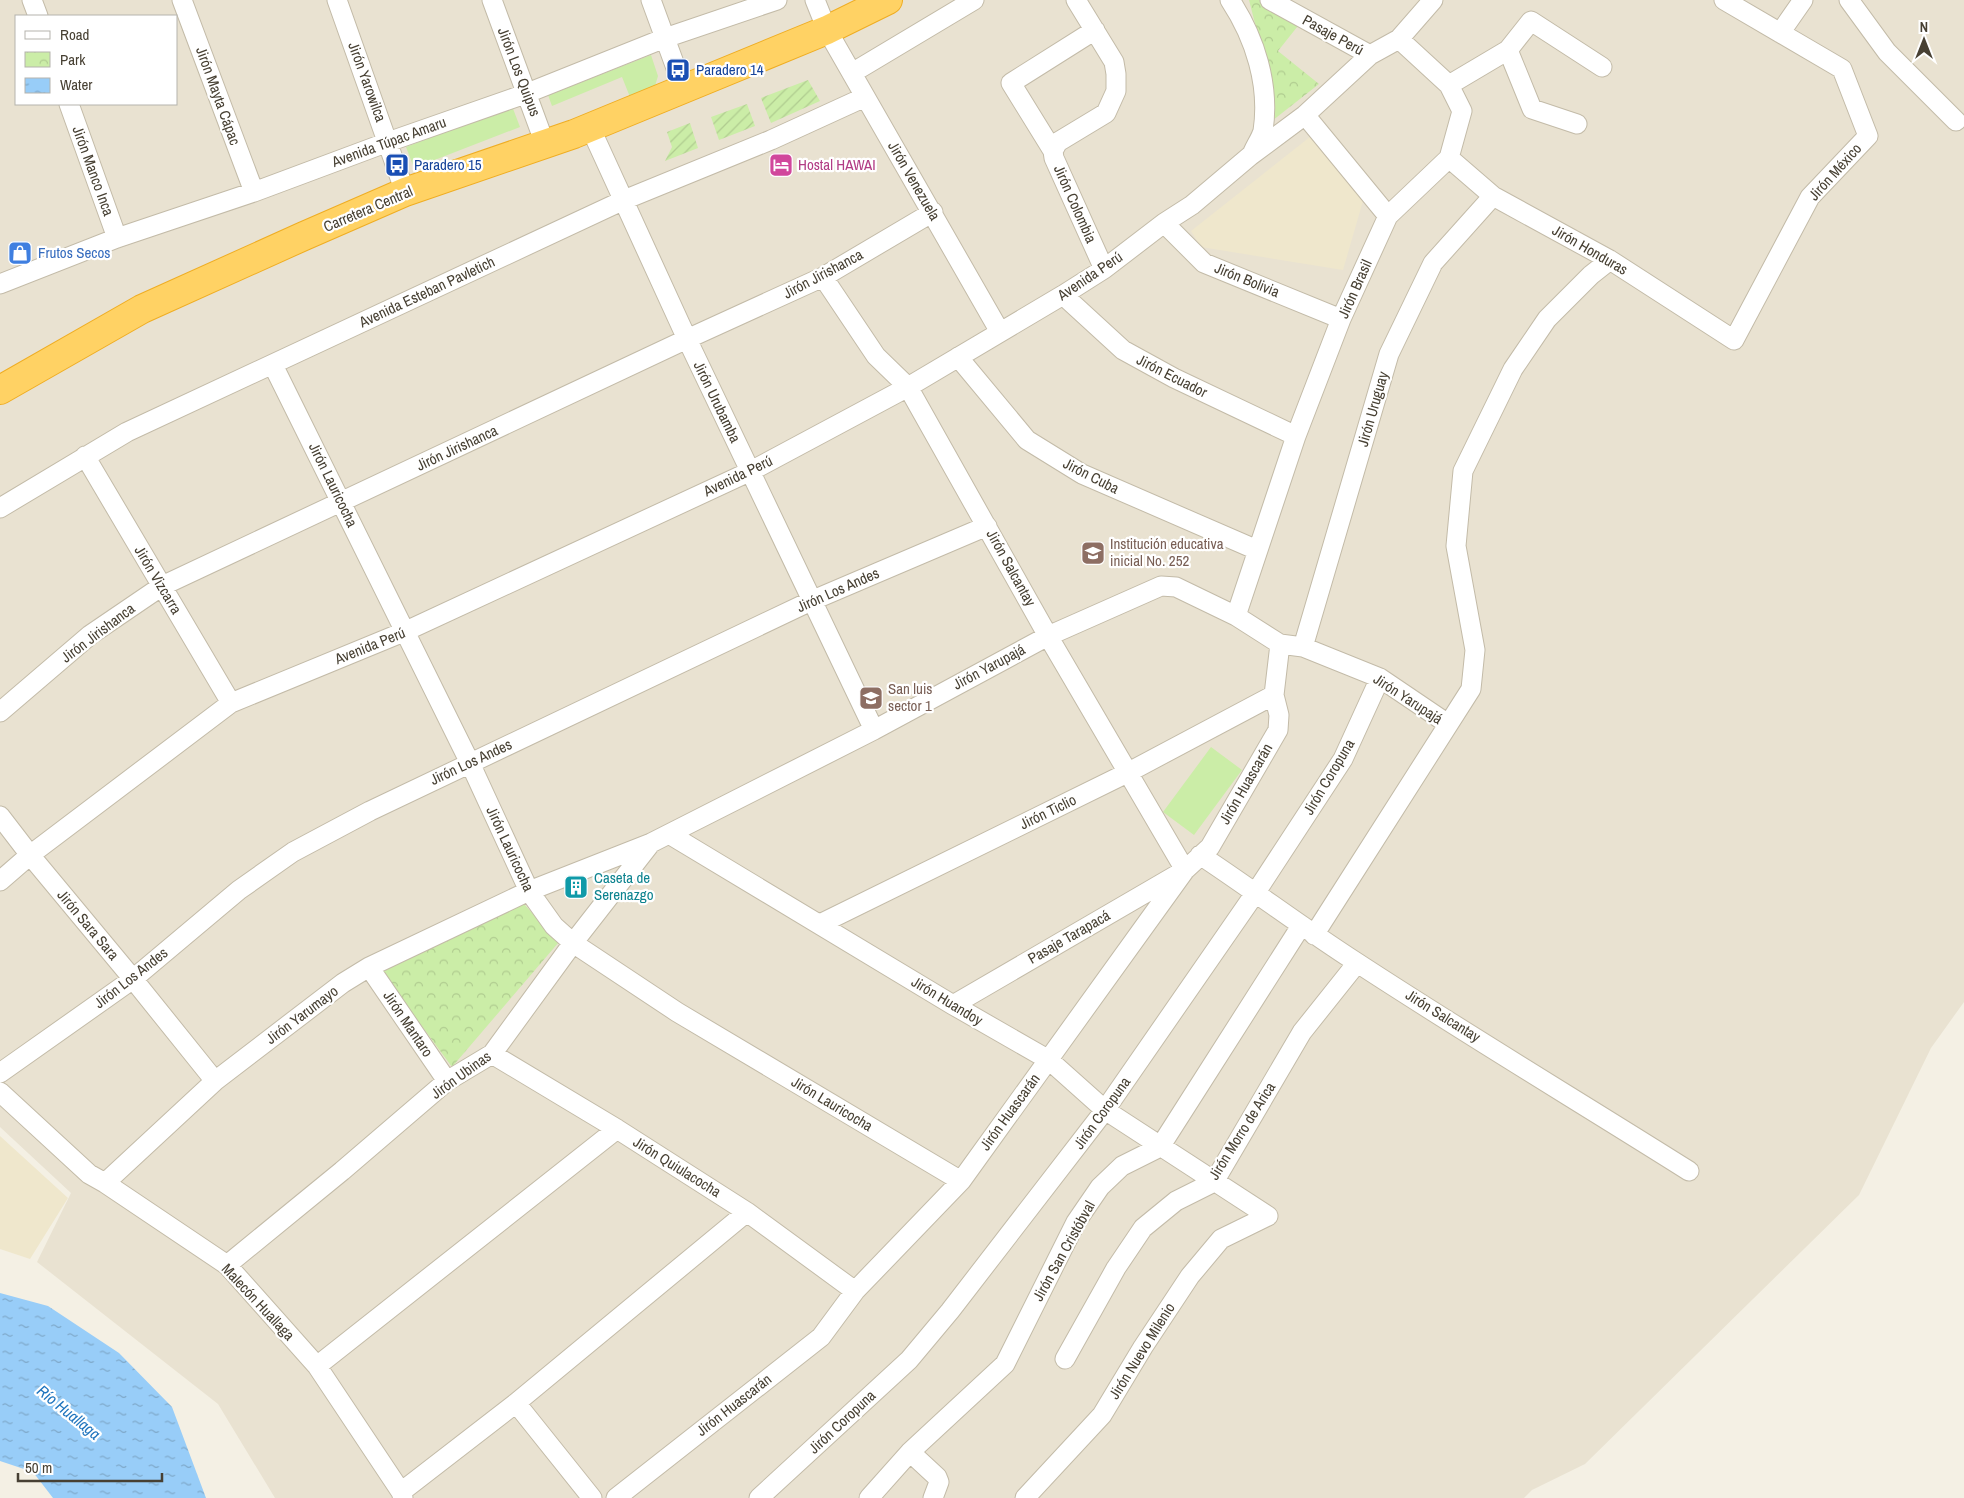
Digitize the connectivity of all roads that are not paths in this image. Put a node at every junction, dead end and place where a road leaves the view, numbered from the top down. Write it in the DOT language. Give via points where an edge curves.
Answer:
graph roads {
  1 [pos="32,0"];
  2 [pos="182,0"];
  3 [pos="338,0"];
  4 [pos="492,0"];
  5 [pos="651,0"];
  6 [pos="777,0"];
  7 [pos="815,0"];
  8 [pos="888,0"];
  9 [pos="974,0"];
  10 [pos="1076,0"];
  11 [pos="1230,0"];
  12 [pos="1270,0"];
  13 [pos="1433,0"];
  14 [pos="1724,0"];
  15 [pos="1803,0"];
  16 [pos="1849,0"];
  17 [pos="38,15"];
  18 [pos="827,30"];
  19 [pos="1095,30"];
  20 [pos="1780,33"];
  21 [pos="665,38"];
  22 [pos="1400,39"];
  23 [pos="1508,50"];
  24 [pos="1370,55"];
  25 [pos="1602,67"];
  26 [pos="852,73"];
  27 [pos="1450,85"];
  28 [pos="684,90"];
  29 [pos="525,94"];
  30 [pos="865,97"];
  31 [pos="69,105"];
  32 [pos="1304,115"];
  33 [pos="1956,121"];
  34 [pos="1577,124"];
  35 [pos="590,127"];
  36 [pos="388,142"];
  37 [pos="545,144"];
  38 [pos="1053,151"];
  39 [pos="1250,156"];
  40 [pos="1449,158"];
  41 [pos="254,192"];
  42 [pos="406,192"];
  43 [pos="1493,196"];
  44 [pos="624,200"];
  45 [pos="933,212"];
  46 [pos="1388,216"];
  47 [pos="1164,223"];
  48 [pos="117,238"];
  49 [pos="1610,260"];
  50 [pos="1104,269"];
  51 [pos="823,277"];
  52 [pos="0,284"];
  53 [pos="1063,295"];
  54 [pos="1341,319"];
  55 [pos="1000,332"];
  56 [pos="687,339"];
  57 [pos="1734,340"];
  58 [pos="958,357"];
  59 [pos="274,365"];
  60 [pos="908,387"];
  61 [pos="0,390"];
  62 [pos="1296,436"];
  63 [pos="85,456"];
  64 [pos="751,471"];
  65 [pos="342,502"];
  66 [pos="0,508"];
  67 [pos="987,526"];
  68 [pos="1257,550"];
  69 [pos="162,586"];
  70 [pos="811,601"];
  71 [pos="1236,616"];
  72 [pos="406,631"];
  73 [pos="1048,636"];
  74 [pos="1280,644"];
  75 [pos="1303,647"];
  76 [pos="1380,678"];
  77 [pos="1274,695"];
  78 [pos="231,703"];
  79 [pos="0,712"];
  80 [pos="1448,724"];
  81 [pos="874,730"];
  82 [pos="470,763"];
  83 [pos="1127,773"];
  84 [pos="0,816"];
  85 [pos="669,834"];
  86 [pos="651,843"];
  87 [pos="1200,855"];
  88 [pos="30,856"];
  89 [pos="1185,870"];
  90 [pos="0,881"];
  91 [pos="529,891"];
  92 [pos="1256,892"];
  93 [pos="820,924"];
  94 [pos="1307,930"];
  95 [pos="572,943"];
  96 [pos="1357,963"];
  97 [pos="369,967"];
  98 [pos="133,979"];
  99 [pos="953,1004"];
  100 [pos="492,1054"];
  101 [pos="1049,1060"];
  102 [pos="0,1073"];
  103 [pos="447,1081"];
  104 [pos="215,1082"];
  105 [pos="0,1092"];
  106 [pos="1105,1110"];
  107 [pos="616,1129"];
  108 [pos="1160,1147"];
  109 [pos="1689,1171"];
  110 [pos="960,1181"];
  111 [pos="1214,1182"];
  112 [pos="106,1183"];
  113 [pos="747,1212"];
  114 [pos="1268,1216"];
  115 [pos="227,1265"];
  116 [pos="855,1290"];
  117 [pos="1065,1359"];
  118 [pos="316,1366"];
  119 [pos="516,1403"];
  120 [pos="910,1452"];
  121 [pos="403,1496"];
  122 [pos="592,1498"];
  123 [pos="616,1498"];
  124 [pos="759,1498"];
  125 [pos="869,1498"];
  126 [pos="933,1498"];
  127 [pos="1025,1498"];
  1 -- 17 [label="street"];
  2 -- 41 [label="street, Jirón Mayta Cápac"];
  3 -- 36 [label="street, Jirón Yarowilca"];
  4 -- 29 [label="street, Jirón Los Quipus"];
  5 -- 21 [label="street"];
  6 -- 21 [label="street, Avenida Túpac Amaru"];
  7 -- 18 [label="street, Jirón Venezuela"];
  8 -- 18 [label="highway, Carretera Central"];
  9 -- 26 [label="street"];
  10 -- 19 [label="street, Jirón Colombia"];
  11 -- 39 [label="street" via="1254,46 1264,94 1262,133"];
  12 -- 24 [label="street, Pasaje Perú"];
  13 -- 22 [label="street, Avenida Perú"];
  14 -- 20 [label="street, Jirón México"];
  15 -- 20 [label="street"];
  16 -- 33 [label="street" via="1886,52"];
  18 -- 26 [label="street, Jirón Venezuela"];
  18 -- 28 [label="highway, Carretera Central"];
  19 -- 38 [label="street, Jirón Colombia" via="1114,62 1116,91 1106,113 1058,142"];
  19 -- 38 [label="street" via="1010,83"];
  20 -- 57 [label="street, Jirón México" via="1842,69 1868,136 1810,197"];
  21 -- 28 [label="street"];
  21 -- 29 [label="street, Avenida Túpac Amaru"];
  22 -- 24 [label="street, Avenida Perú"];
  22 -- 27 [label="street"];
  23 -- 25 [label="street" via="1531,21"];
  23 -- 27 [label="street"];
  23 -- 34 [label="street" via="1532,109"];
  24 -- 32 [label="street, Avenida Perú"];
  26 -- 30 [label="street, Jirón Venezuela"];
  27 -- 40 [label="street" via="1462,111"];
  28 -- 35 [label="highway, Carretera Central"];
  29 -- 36 [label="street, Avenida Túpac Amaru"];
  29 -- 37 [label="street, Jirón Los Quipus"];
  30 -- 44 [label="street, Avenida Esteban Pavletich" via="771,140"];
  30 -- 45 [label="street, Jirón Venezuela"];
  31 -- 48 [label="street, Jirón Manco Inca"];
  32 -- 39 [label="street, Avenida Perú"];
  32 -- 46 [label="street"];
  35 -- 37 [label="highway, Carretera Central"];
  35 -- 44 [label="street, Jirón Urubamba"];
  36 -- 41 [label="street, Avenida Túpac Amaru"];
  36 -- 42 [label="street, Jirón Yarowilca"];
  37 -- 42 [label="highway, Carretera Central"];
  38 -- 50 [label="street, Jirón Colombia"];
  39 -- 47 [label="street, Avenida Perú" via="1192,205"];
  40 -- 43 [label="street, Jirón Honduras"];
  40 -- 46 [label="street, Jirón Brasil"];
  41 -- 48 [label="street, Avenida Túpac Amaru"];
  42 -- 61 [label="highway, Carretera Central" via="142,309"];
  43 -- 49 [label="street, Jirón Honduras"];
  43 -- 75 [label="street, Jirón Uruguay" via="1433,263 1389,354"];
  44 -- 56 [label="street, Jirón Urubamba"];
  44 -- 59 [label="street, Avenida Esteban Pavletich"];
  45 -- 51 [label="street, Jirón Jirishanca"];
  45 -- 55 [label="street, Jirón Venezuela"];
  46 -- 54 [label="street, Jirón Brasil"];
  47 -- 50 [label="street, Avenida Perú"];
  47 -- 54 [label="street, Jirón Bolivia" via="1204,263"];
  48 -- 52 [label="street, Avenida Túpac Amaru"];
  49 -- 57 [label="street, Jirón Honduras"];
  49 -- 80 [label="street" via="1547,320 1513,369 1463,472 1456,546 1475,650 1471,690"];
  50 -- 53 [label="street, Avenida Perú"];
  51 -- 56 [label="street, Jirón Jirishanca"];
  51 -- 60 [label="street, Jirón Salcantay" via="876,356"];
  53 -- 55 [label="street, Avenida Perú"];
  53 -- 62 [label="street, Jirón Ecuador" via="1123,350"];
  54 -- 62 [label="street, Jirón Brasil"];
  55 -- 58 [label="street, Avenida Perú"];
  56 -- 64 [label="street, Jirón Urubamba"];
  56 -- 65 [label="street, Jirón Jirishanca"];
  58 -- 60 [label="street, Avenida Perú"];
  58 -- 68 [label="street, Jirón Cuba" via="1027,440 1082,474"];
  59 -- 63 [label="street, Avenida Esteban Pavletich" via="127,432"];
  59 -- 65 [label="street, Jirón Lauricocha"];
  60 -- 64 [label="street, Avenida Perú"];
  60 -- 67 [label="street, Jirón Salcantay"];
  62 -- 68 [label="street, Jirón Brasil"];
  63 -- 66 [label="street, Avenida Esteban Pavletich"];
  63 -- 69 [label="street, Jirón Vizcarra"];
  64 -- 70 [label="street, Jirón Urubamba"];
  64 -- 72 [label="street, Avenida Perú"];
  65 -- 69 [label="street, Jirón Jirishanca"];
  65 -- 72 [label="street, Jirón Lauricocha"];
  67 -- 70 [label="street, Jirón Los Andes"];
  67 -- 73 [label="street, Jirón Salcantay"];
  68 -- 71 [label="street, Jirón Brasil"];
  69 -- 78 [label="street, Jirón Vizcarra"];
  69 -- 79 [label="street, Jirón Jirishanca" via="90,635"];
  70 -- 81 [label="street, Jirón Urubamba"];
  70 -- 82 [label="street, Jirón Los Andes"];
  71 -- 73 [label="street, Jirón Yarupajá" via="1176,587 1161,586"];
  71 -- 74 [label="street, Jirón Yarupajá"];
  72 -- 78 [label="street, Avenida Perú"];
  72 -- 82 [label="street, Jirón Lauricocha"];
  73 -- 81 [label="street, Jirón Yarupajá"];
  73 -- 83 [label="street, Jirón Salcantay"];
  74 -- 75 [label="street, Jirón Yarupajá"];
  74 -- 77 [label="street, Jirón Huascarán"];
  75 -- 76 [label="street, Jirón Yarupajá"];
  76 -- 80 [label="street, Jirón Yarupajá"];
  76 -- 92 [label="street, Jirón Coropuna" via="1343,759"];
  77 -- 83 [label="street, Jirón Ticlio"];
  77 -- 87 [label="street, Jirón Huascarán" via="1279,715 1278,730 1210,846"];
  78 -- 88 [label="street, Avenida Perú"];
  80 -- 94 [label="street"];
  81 -- 85 [label="street, Jirón Yarupajá"];
  82 -- 91 [label="street, Jirón Lauricocha"];
  82 -- 98 [label="street, Jirón Los Andes" via="293,852 239,890"];
  83 -- 89 [label="street, Jirón Salcantay"];
  83 -- 93 [label="street, Jirón Ticlio"];
  84 -- 88 [label="street, Jirón Sara Sara"];
  85 -- 86 [label="street, Jirón Yarupajá"];
  85 -- 93 [label="street, Jirón Huandoy"];
  86 -- 91 [label="street, Jirón Yarupajá"];
  86 -- 95 [label="street, Jirón Ubinas"];
  87 -- 89 [label="street, Jirón Huascarán"];
  87 -- 92 [label="street, Jirón Salcantay"];
  88 -- 90 [label="street, Avenida Perú"];
  88 -- 98 [label="street, Jirón Sara Sara"];
  89 -- 99 [label="street, Pasaje Tarapacá"];
  89 -- 101 [label="street, Jirón Huascarán"];
  91 -- 95 [label="street, Jirón Lauricocha" via="554,926"];
  91 -- 97 [label="street, Jirón Yarumayo"];
  92 -- 94 [label="street, Jirón Salcantay"];
  92 -- 106 [label="street, Jirón Coropuna"];
  93 -- 99 [label="street, Jirón Huandoy"];
  94 -- 96 [label="street, Jirón Salcantay"];
  94 -- 108 [label="street"];
  95 -- 100 [label="street, Jirón Ubinas"];
  95 -- 110 [label="street, Jirón Lauricocha" via="677,1012"];
  96 -- 109 [label="street, Jirón Salcantay"];
  96 -- 111 [label="street, Jirón Morro de Arica" via="1302,1032"];
  97 -- 103 [label="street, Jirón Mantaro"];
  97 -- 104 [label="street, Jirón Yarumayo" via="343,983"];
  98 -- 102 [label="street, Jirón Los Andes"];
  98 -- 104 [label="street, Jirón Sara Sara"];
  99 -- 101 [label="street, Jirón Huandoy"];
  100 -- 103 [label="street, Jirón Ubinas"];
  100 -- 107 [label="street, Jirón Quiulacocha"];
  101 -- 106 [label="street, Jirón Huandoy"];
  101 -- 110 [label="street, Jirón Huascarán"];
  103 -- 115 [label="street, Jirón Ubinas"];
  104 -- 112 [label="street, Jirón Yarumayo"];
  105 -- 112 [label="street, Malecón Huallaga" via="89,1174"];
  106 -- 108 [label="street, Jirón Huandoy"];
  106 -- 124 [label="street, Jirón Coropuna" via="909,1360"];
  107 -- 113 [label="street, Jirón Quiulacocha"];
  107 -- 118 [label="street"];
  108 -- 111 [label="street, Jirón Huandoy"];
  108 -- 120 [label="street, Jirón San Cristóbval" via="1122,1166 1100,1187 1076,1222 1005,1364"];
  110 -- 116 [label="street, Jirón Huascarán"];
  111 -- 114 [label="street, Jirón Huandoy"];
  111 -- 117 [label="street, Jirón Morro de Arica" via="1176,1202 1142,1228"];
  112 -- 115 [label="street, Malecón Huallaga"];
  113 -- 116 [label="street, Jirón Quiulacocha"];
  113 -- 119 [label="street"];
  114 -- 127 [label="street, Jirón Nuevo Milenio" via="1221,1240 1190,1276 1102,1415"];
  115 -- 118 [label="street, Malecón Huallaga"];
  116 -- 123 [label="street, Jirón Huascarán" via="821,1337"];
  118 -- 121 [label="street, Malecón Huallaga"];
  119 -- 121 [label="street"];
  119 -- 122 [label="street"];
  120 -- 125 [label="street, Jirón San Cristóbval"];
  120 -- 126 [label="street" via="937,1477 939,1482"];
}
